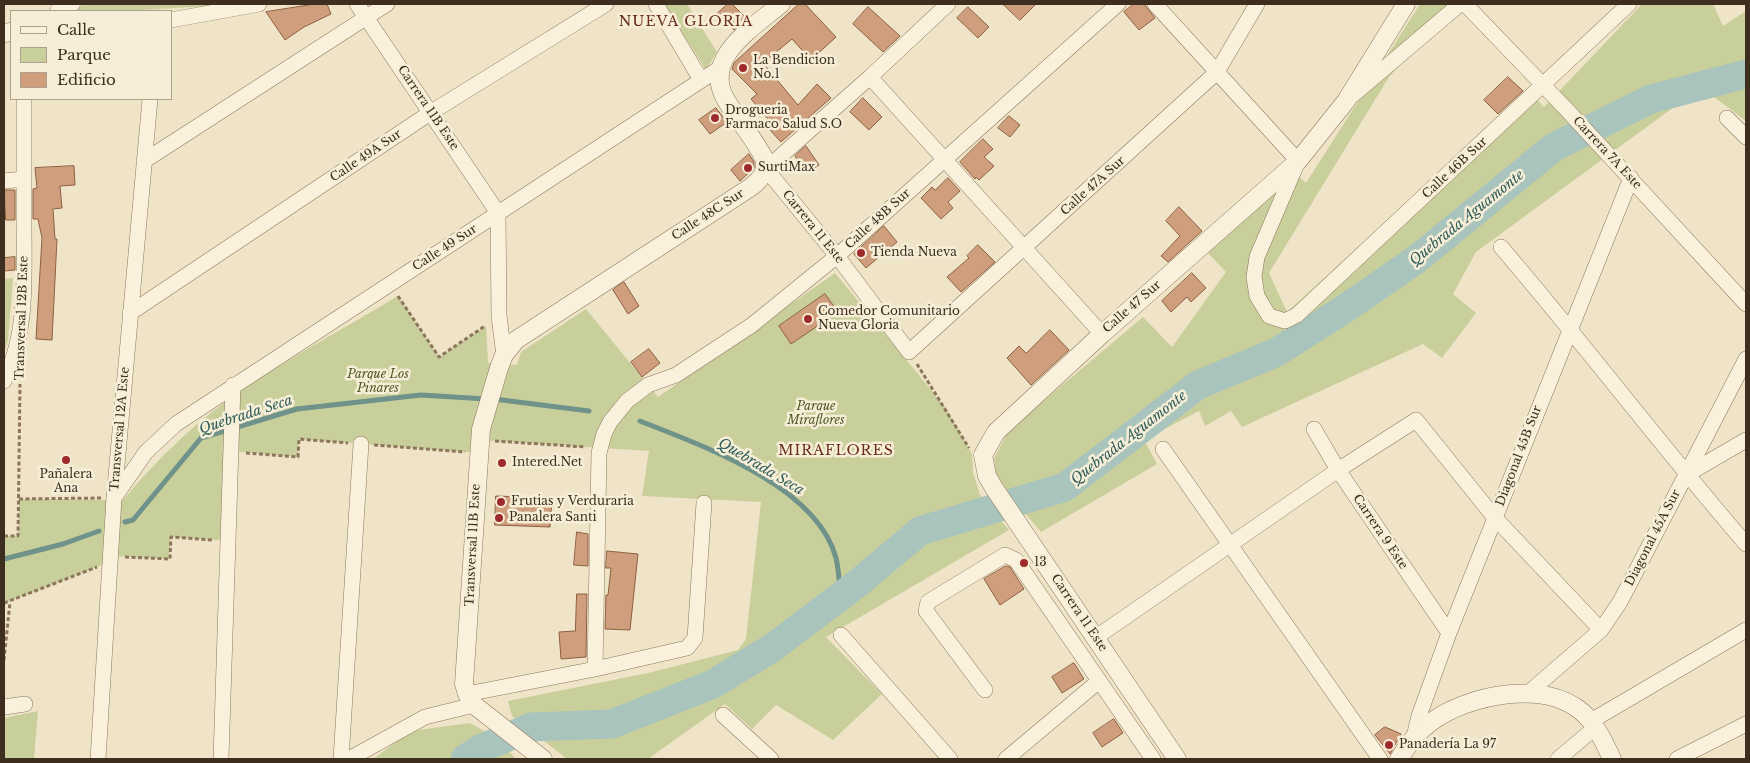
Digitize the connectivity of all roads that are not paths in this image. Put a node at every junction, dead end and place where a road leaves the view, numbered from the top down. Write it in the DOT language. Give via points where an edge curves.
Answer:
graph roads {
  1 [pos="259,4"];
  2 [pos="357,4"];
  3 [pos="387,4"];
  4 [pos="606,4"];
  5 [pos="656,4"];
  6 [pos="781,4"];
  7 [pos="948,4"];
  8 [pos="1118,4"];
  9 [pos="1156,4"];
  10 [pos="1257,4"];
  11 [pos="1406,4"];
  12 [pos="1460,4"];
  13 [pos="1465,4"];
  14 [pos="1630,4"];
  15 [pos="366,17"];
  16 [pos="172,20"];
  17 [pos="720,68"];
  18 [pos="1217,72"];
  19 [pos="870,77"];
  20 [pos="701,80"];
  21 [pos="1543,85"];
  22 [pos="24,100"];
  23 [pos="150,100"];
  24 [pos="1346,100"];
  25 [pos="430,113"];
  26 [pos="1728,118"];
  27 [pos="1746,137"];
  28 [pos="944,159"];
  29 [pos="144,161"];
  30 [pos="1298,161"];
  31 [pos="766,169"];
  32 [pos="1631,178"];
  33 [pos="24,179"];
  34 [pos="4,180"];
  35 [pos="498,213"];
  36 [pos="1501,247"];
  37 [pos="1024,248"];
  38 [pos="837,256"];
  39 [pos="1746,304"];
  40 [pos="130,313"];
  41 [pos="1274,320"];
  42 [pos="1570,327"];
  43 [pos="1102,334"];
  44 [pos="910,352"];
  45 [pos="1746,358"];
  46 [pos="502,362"];
  47 [pos="4,381"];
  48 [pos="233,385"];
  49 [pos="1314,429"];
  50 [pos="1746,440"];
  51 [pos="361,444"];
  52 [pos="1163,449"];
  53 [pos="984,466"];
  54 [pos="1338,470"];
  55 [pos="1686,475"];
  56 [pos="114,498"];
  57 [pos="704,503"];
  58 [pos="1495,518"];
  59 [pos="1230,544"];
  60 [pos="1746,544"];
  61 [pos="1601,630"];
  62 [pos="1746,630"];
  63 [pos="1449,633"];
  64 [pos="841,635"];
  65 [pos="1095,638"];
  66 [pos="595,669"];
  67 [pos="1099,681"];
  68 [pos="985,690"];
  69 [pos="1527,694"];
  70 [pos="25,704"];
  71 [pos="476,705"];
  72 [pos="4,708"];
  73 [pos="723,715"];
  74 [pos="1594,724"];
  75 [pos="1746,724"];
  76 [pos="1414,737"];
  77 [pos="1566,757"];
  78 [pos="98,759"];
  79 [pos="221,759"];
  80 [pos="341,759"];
  81 [pos="349,759"];
  82 [pos="543,759"];
  83 [pos="771,759"];
  84 [pos="950,759"];
  85 [pos="1006,759"];
  86 [pos="1153,759"];
  87 [pos="1177,759"];
  88 [pos="1380,759"];
  89 [pos="1399,759"];
  90 [pos="1612,759"];
  91 [pos="1677,759"];
  1 -- 16 [label="street"];
  2 -- 15 [label="street, Carrera 11B Este"];
  3 -- 15 [label="street"];
  4 -- 25 [label="street, Calle 49A Sur"];
  5 -- 20 [label="street"];
  6 -- 17 [label="street, Calle 49 Sur" via="731,48"];
  7 -- 19 [label="street, Calle 48C Sur"];
  8 -- 28 [label="street, Calle 48B Sur"];
  9 -- 18 [label="street"];
  10 -- 18 [label="street, Calle 47A Sur"];
  11 -- 24 [label="street, Calle 47 Sur"];
  12 -- 24 [label="street"];
  13 -- 21 [label="street, Carrera 7A Este"];
  14 -- 21 [label="street, Calle 46B Sur"];
  15 -- 25 [label="street, Carrera 11B Este"];
  15 -- 29 [label="street"];
  17 -- 20 [label="street, Calle 49 Sur"];
  17 -- 31 [label="street, Carrera 11 Este" via="722,93 761,153"];
  18 -- 30 [label="street"];
  18 -- 37 [label="street, Calle 47A Sur"];
  19 -- 28 [label="street"];
  19 -- 31 [label="street, Calle 48C Sur"];
  20 -- 35 [label="street, Calle 49 Sur"];
  21 -- 32 [label="street, Carrera 7A Este"];
  21 -- 41 [label="street, Calle 46B Sur" via="1298,316 1285,321"];
  22 -- 33 [label="street, Transversal 12B Este"];
  23 -- 29 [label="street, Transversal 12A Este"];
  24 -- 30 [label="street, Calle 47 Sur"];
  25 -- 35 [label="street, Carrera 11B Este"];
  25 -- 40 [label="street, Calle 49A Sur"];
  26 -- 27 [label="street"];
  28 -- 37 [label="street"];
  28 -- 38 [label="street, Calle 48B Sur"];
  29 -- 40 [label="street, Transversal 12A Este"];
  30 -- 41 [label="street, Calle 47 Sur" via="1255,267 1257,296"];
  30 -- 43 [label="street, Calle 47 Sur"];
  31 -- 38 [label="street, Carrera 11 Este"];
  31 -- 46 [label="street, Calle 48C Sur" via="751,187 516,340"];
  32 -- 39 [label="street, Carrera 7A Este"];
  32 -- 42 [label="street, Diagonal 45B Sur"];
  33 -- 34 [label="street"];
  33 -- 47 [label="street, Transversal 12B Este" via="21,332"];
  35 -- 46 [label="street, Transversal 11B Este"];
  35 -- 48 [label="street, Calle 49 Sur"];
  36 -- 42 [label="street"];
  37 -- 43 [label="street"];
  37 -- 44 [label="street, Calle 47A Sur"];
  38 -- 44 [label="street, Carrera 11 Este"];
  38 -- 66 [label="street, Calle 48B Sur" via="752,325 676,375 648,385 618,411 602,441"];
  40 -- 56 [label="street, Transversal 12A Este"];
  42 -- 55 [label="street"];
  42 -- 58 [label="street, Diagonal 45B Sur"];
  43 -- 53 [label="street, Calle 47 Sur" via="996,432 983,455"];
  45 -- 55 [label="street, Diagonal 45A Sur"];
  46 -- 71 [label="street, Transversal 11B Este" via="480,434 474,564 464,674"];
  48 -- 56 [label="street, Calle 49 Sur" via="160,438 133,468"];
  48 -- 79 [label="street"];
  49 -- 54 [label="street, Carrera 9 Este"];
  50 -- 55 [label="street"];
  51 -- 80 [label="street"];
  52 -- 59 [label="street"];
  53 -- 65 [label="street, Carrera 11 Este" via="994,488"];
  54 -- 58 [label="street" via="1416,420"];
  54 -- 59 [label="street"];
  54 -- 63 [label="street, Carrera 9 Este"];
  55 -- 60 [label="street"];
  55 -- 61 [label="street, Diagonal 45A Sur" via="1620,602"];
  56 -- 78 [label="street, Transversal 12A Este"];
  57 -- 66 [label="street" via="695,638 687,648"];
  58 -- 61 [label="street"];
  58 -- 63 [label="street, Diagonal 45B Sur"];
  59 -- 65 [label="street"];
  59 -- 88 [label="street"];
  61 -- 69 [label="street, Diagonal 45A Sur"];
  62 -- 74 [label="street"];
  63 -- 76 [label="street, Diagonal 45B Sur"];
  64 -- 84 [label="street"];
  65 -- 87 [label="street, Carrera 11 Este"];
  66 -- 71 [label="street"];
  67 -- 68 [label="street, Carrera 11 Este" via="1011,556 1005,555 928,602 926,611"];
  67 -- 85 [label="street"];
  67 -- 86 [label="street, Carrera 11 Este"];
  69 -- 74 [label="street" via="1569,704"];
  69 -- 76 [label="street" via="1490,697 1458,707 1430,723"];
  70 -- 72 [label="street"];
  71 -- 81 [label="street" via="425,718"];
  71 -- 82 [label="street"];
  73 -- 83 [label="street"];
  74 -- 77 [label="street"];
  74 -- 90 [label="street"];
  75 -- 91 [label="street"];
  76 -- 89 [label="street"];
}
